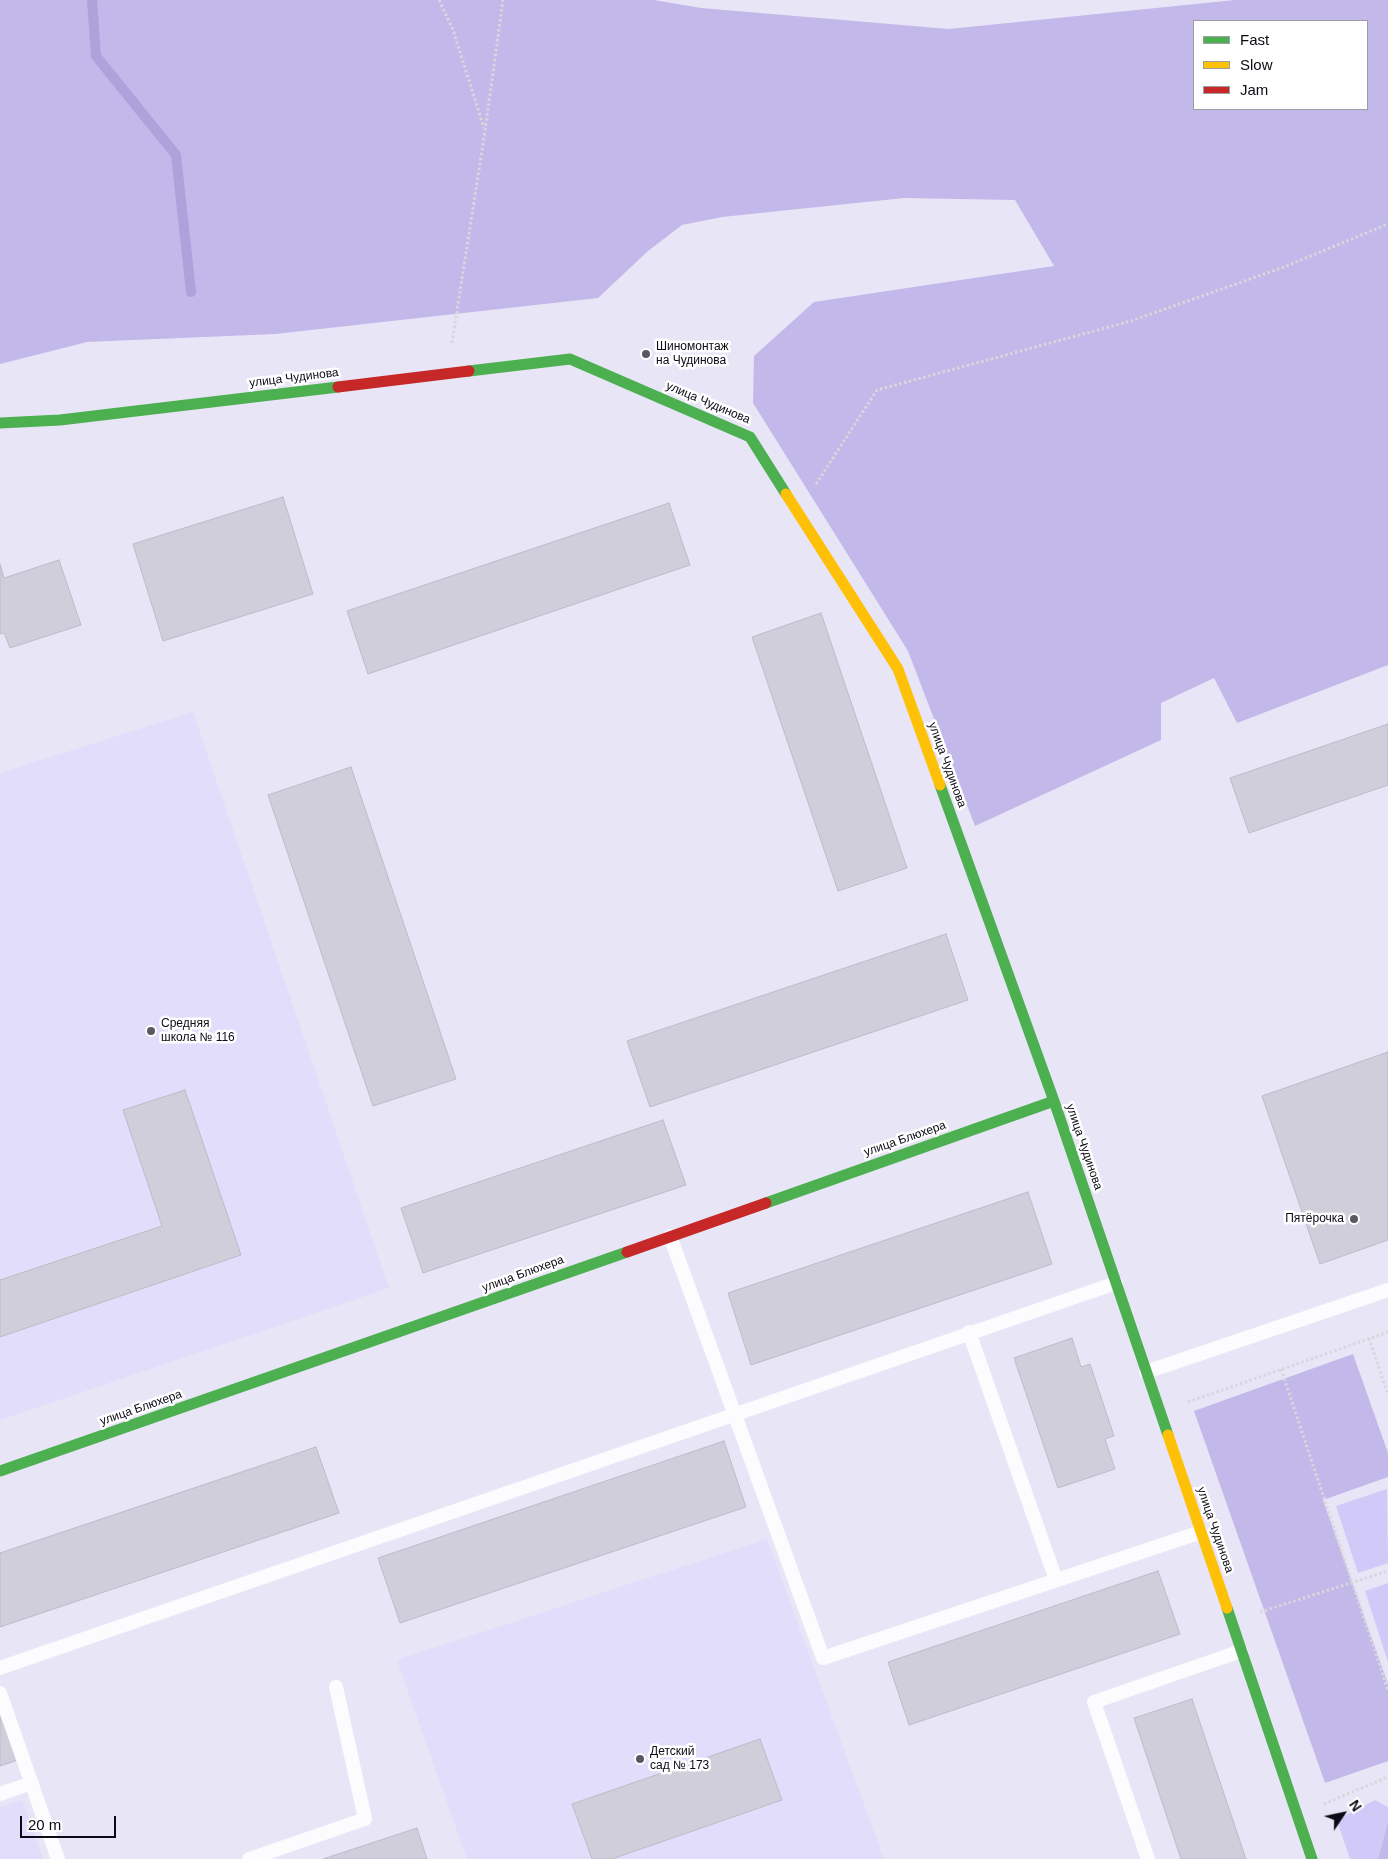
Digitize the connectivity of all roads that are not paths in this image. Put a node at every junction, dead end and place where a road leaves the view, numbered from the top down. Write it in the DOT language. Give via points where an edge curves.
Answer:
graph roads {
  1 [pos="0,423"];
  2 [pos="1054,1101"];
  3 [pos="670,1236"];
  4 [pos="1116,1282"];
  5 [pos="1388,1290"];
  6 [pos="969,1332"];
  7 [pos="1146,1372"];
  8 [pos="734,1414"];
  9 [pos="0,1471"];
  10 [pos="1201,1532"];
  11 [pos="1056,1580"];
  12 [pos="1241,1651"];
  13 [pos="0,1668"];
  14 [pos="336,1687"];
  15 [pos="0,1693"];
  16 [pos="32,1783"];
  17 [pos="0,1794"];
  18 [pos="58,1859"];
  19 [pos="248,1859"];
  20 [pos="1148,1859"];
  21 [pos="1312,1859"];
  1 -- 2 [label="street, улица Чудинова" via="60,420 570,359 750,437 898,669"];
  2 -- 3 [label="street, улица Блюхера"];
  2 -- 4 [label="street, улица Чудинова"];
  3 -- 8 [label="lane"];
  3 -- 9 [label="street, улица Блюхера"];
  4 -- 6 [label="lane"];
  4 -- 7 [label="street, улица Чудинова"];
  5 -- 7 [label="lane"];
  6 -- 8 [label="lane"];
  6 -- 11 [label="lane"];
  7 -- 10 [label="street, улица Чудинова"];
  8 -- 11 [label="lane" via="823,1658"];
  8 -- 13 [label="lane"];
  10 -- 11 [label="lane"];
  10 -- 12 [label="street, улица Чудинова"];
  12 -- 20 [label="lane" via="1094,1702"];
  12 -- 21 [label="street, улица Чудинова"];
  14 -- 19 [label="lane" via="364,1819"];
  15 -- 16 [label="lane"];
  16 -- 17 [label="lane"];
  16 -- 18 [label="lane"];
}
